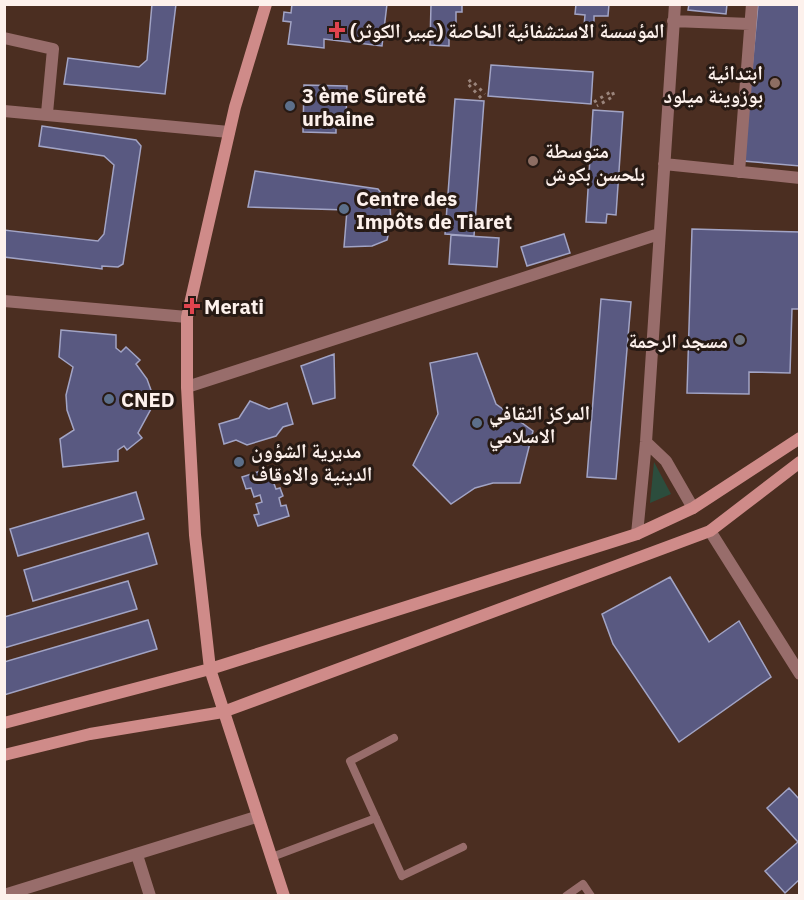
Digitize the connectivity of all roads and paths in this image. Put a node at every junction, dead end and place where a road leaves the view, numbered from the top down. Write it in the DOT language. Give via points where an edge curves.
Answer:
graph roads {
  1 [pos="266,4"];
  2 [pos="675,4"];
  3 [pos="752,4"];
  4 [pos="673,21"];
  5 [pos="750,24"];
  6 [pos="4,38"];
  7 [pos="485,94"];
  8 [pos="481,98"];
  9 [pos="594,102"];
  10 [pos="597,106"];
  11 [pos="4,111"];
  12 [pos="47,113"];
  13 [pos="229,132"];
  14 [pos="664,164"];
  15 [pos="739,172"];
  16 [pos="800,178"];
  17 [pos="659,234"];
  18 [pos="4,301"];
  19 [pos="187,317"];
  20 [pos="187,387"];
  21 [pos="800,438"];
  22 [pos="646,442"];
  23 [pos="800,462"];
  24 [pos="693,508"];
  25 [pos="710,531"];
  26 [pos="637,534"];
  27 [pos="210,669"];
  28 [pos="800,674"];
  29 [pos="223,712"];
  30 [pos="4,723"];
  31 [pos="394,738"];
  32 [pos="4,755"];
  33 [pos="256,817"];
  34 [pos="376,818"];
  35 [pos="463,847"];
  36 [pos="137,855"];
  37 [pos="272,857"];
  38 [pos="30,892"];
  39 [pos="4,895"];
  40 [pos="150,896"];
  41 [pos="284,896"];
  42 [pos="566,896"];
  43 [pos="591,896"];
  1 -- 13 [label="main road"];
  2 -- 4 [label="street"];
  3 -- 5 [label="street"];
  4 -- 5 [label="street"];
  4 -- 14 [label="street"];
  5 -- 15 [label="street"];
  6 -- 12 [label="street" via="53,49"];
  7 -- 8 [label="path" via="471,80 467,83"];
  9 -- 10 [label="path" via="612,91 614,96"];
  11 -- 12 [label="street"];
  12 -- 13 [label="street"];
  13 -- 19 [label="main road"];
  14 -- 15 [label="street"];
  14 -- 17 [label="street"];
  15 -- 16 [label="street"];
  17 -- 20 [label="street"];
  17 -- 22 [label="street"];
  18 -- 19 [label="street"];
  19 -- 20 [label="main road"];
  20 -- 27 [label="main road" via="195,535"];
  21 -- 24 [label="main road"];
  22 -- 24 [label="street" via="666,461"];
  22 -- 26 [label="street"];
  23 -- 25 [label="main road"];
  24 -- 26 [label="main road"];
  25 -- 28 [label="street"];
  25 -- 29 [label="main road"];
  26 -- 27 [label="main road"];
  27 -- 29 [label="main road"];
  27 -- 30 [label="main road"];
  29 -- 32 [label="main road" via="90,734"];
  29 -- 33 [label="main road"];
  31 -- 34 [label="lane" via="350,761"];
  33 -- 36 [label="street"];
  33 -- 37 [label="main road"];
  34 -- 35 [label="lane" via="402,876"];
  34 -- 37 [label="lane"];
  36 -- 38 [label="street"];
  36 -- 40 [label="street"];
  37 -- 41 [label="main road"];
  38 -- 39 [label="street"];
  42 -- 43 [label="lane" via="583,884"];
}
